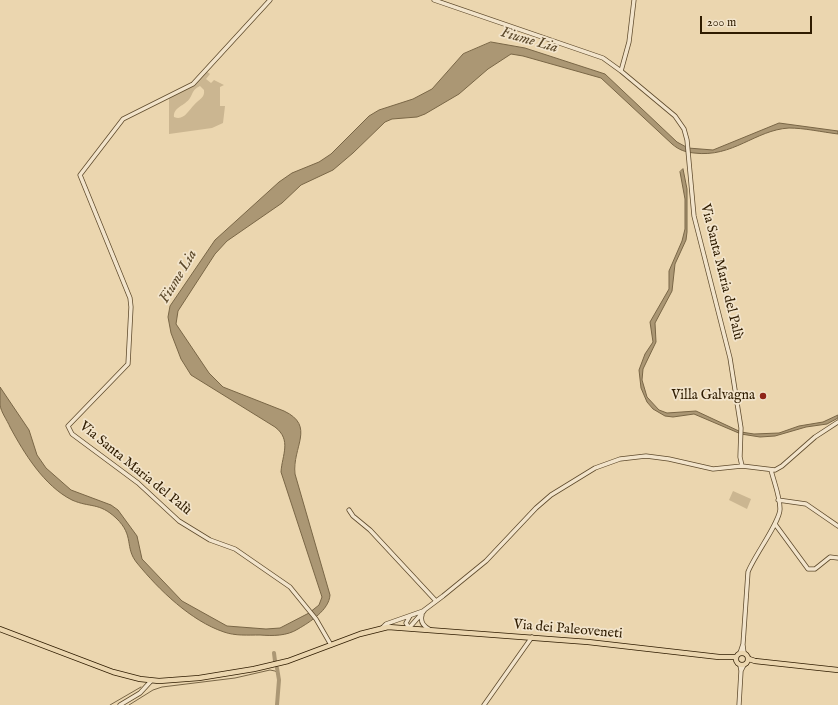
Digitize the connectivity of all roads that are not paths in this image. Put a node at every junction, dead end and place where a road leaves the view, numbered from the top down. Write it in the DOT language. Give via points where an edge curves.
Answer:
graph roads {
  1 [pos="270,0"];
  2 [pos="434,0"];
  3 [pos="634,0"];
  4 [pos="622,71"];
  5 [pos="838,422"];
  6 [pos="742,466"];
  7 [pos="771,470"];
  8 [pos="778,500"];
  9 [pos="349,510"];
  10 [pos="775,524"];
  11 [pos="838,526"];
  12 [pos="838,558"];
  13 [pos="436,601"];
  14 [pos="424,611"];
  15 [pos="411,615"];
  16 [pos="382,628"];
  17 [pos="407,628"];
  18 [pos="0,629"];
  19 [pos="429,629"];
  20 [pos="532,637"];
  21 [pos="331,645"];
  22 [pos="742,653"];
  23 [pos="736,659"];
  24 [pos="745,663"];
  25 [pos="838,670"];
  26 [pos="151,681"];
  27 [pos="120,705"];
  28 [pos="484,705"];
  29 [pos="739,705"];
  1 -- 21 [label="street, Via Santa Maria del Palù" via="193,84 123,119 80,175 130,298 131,307 128,364 68,426 72,434 138,483 179,521 210,540 235,549 290,587 316,619"];
  2 -- 4 [label="street, Via Santa Maria del Palù" via="604,58"];
  3 -- 4 [label="street"];
  4 -- 6 [label="street, Via Santa Maria del Palù" via="675,116 684,129 694,216 730,358 741,428"];
  5 -- 7 [label="street" via="815,437 778,469"];
  6 -- 7 [label="street"];
  6 -- 13 [label="street" via="713,469 646,456 633,456 608,462 551,495 486,561"];
  7 -- 8 [label="street"];
  8 -- 10 [label="street" via="780,511"];
  8 -- 11 [label="street" via="806,504"];
  9 -- 13 [label="street"];
  10 -- 12 [label="street" via="808,569 815,569 830,558"];
  10 -- 22 [label="street" via="748,572"];
  13 -- 14 [label="street"];
  14 -- 15 [label="street"];
  14 -- 17 [label="street"];
  14 -- 19 [label="street" via="421,622"];
  15 -- 16 [label="street" via="386,624"];
  15 -- 17 [label="street" via="406,623"];
  16 -- 17 [label="main road, Via dei Paleoveneti"];
  16 -- 21 [label="main road, Via dei Paleoveneti"];
  17 -- 19 [label="main road, Via dei Paleoveneti"];
  18 -- 26 [label="main road, Via dei Paleoveneti" via="113,672"];
  19 -- 20 [label="main road, Via dei Paleoveneti"];
  20 -- 23 [label="main road, Via dei Paleoveneti"];
  20 -- 28 [label="street"];
  21 -- 26 [label="main road, Via dei Paleoveneti" via="288,661 254,669 178,680"];
  22 -- 23 [label="main road"];
  22 -- 24 [label="main road"];
  23 -- 24 [label="main road, Via dei Paleoveneti"];
  24 -- 25 [label="main road" via="755,661"];
  24 -- 29 [label="street"];
  26 -- 27 [label="street" via="140,693"];
}
